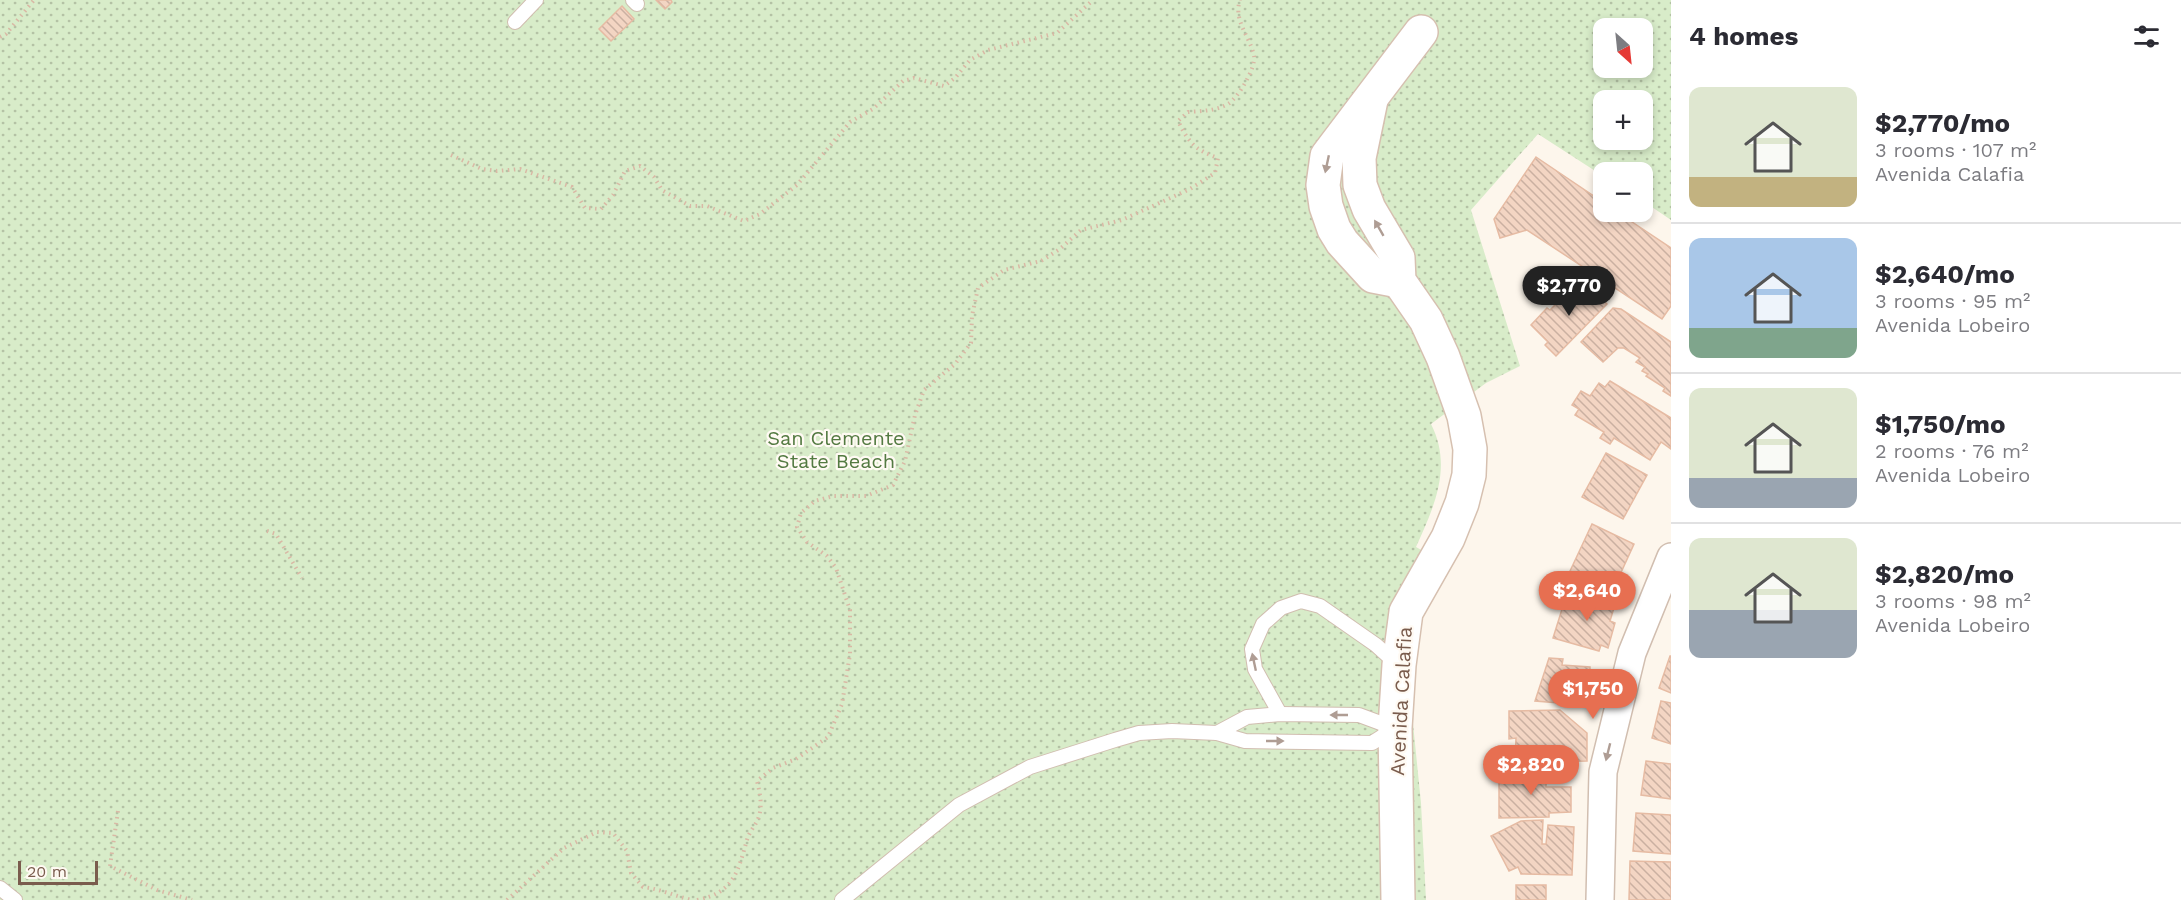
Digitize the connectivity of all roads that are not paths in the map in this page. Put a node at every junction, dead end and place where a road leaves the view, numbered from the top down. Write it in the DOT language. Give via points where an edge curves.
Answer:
graph roads {
  1 [pos="536,0"];
  2 [pos="515,21"];
  3 [pos="1421,32"];
  4 [pos="1671,557"];
  5 [pos="1399,665"];
  6 [pos="1280,714"];
  7 [pos="1395,728"];
  8 [pos="1217,734"];
  9 [pos="0,888"];
  10 [pos="15,900"];
  11 [pos="842,900"];
  12 [pos="1398,900"];
  13 [pos="1600,900"];
  1 -- 2 [label="lane"];
  3 -- 5 [label="street, Avenida Calafia" via="1371,99 1359,158 1360,185 1369,209 1398,258 1398,281 1426,320 1443,357 1464,416 1470,449 1462,503 1448,538 1406,612"];
  4 -- 13 [label="street, one-way" via="1632,652 1604,772"];
  6 -- 5 [label="lane, one-way" via="1255,669 1252,649 1263,624 1281,608 1300,601 1320,606"];
  5 -- 7 [label="street, Avenida Calafia"];
  7 -- 6 [label="lane, one-way" via="1359,715"];
  6 -- 8 [label="lane" via="1247,717"];
  8 -- 7 [label="lane, one-way" via="1245,741 1372,743"];
  7 -- 12 [label="street, Avenida Calafia"];
  8 -- 11 [label="lane" via="1139,733 1030,767 959,805"];
  9 -- 10 [label="lane"];
}
